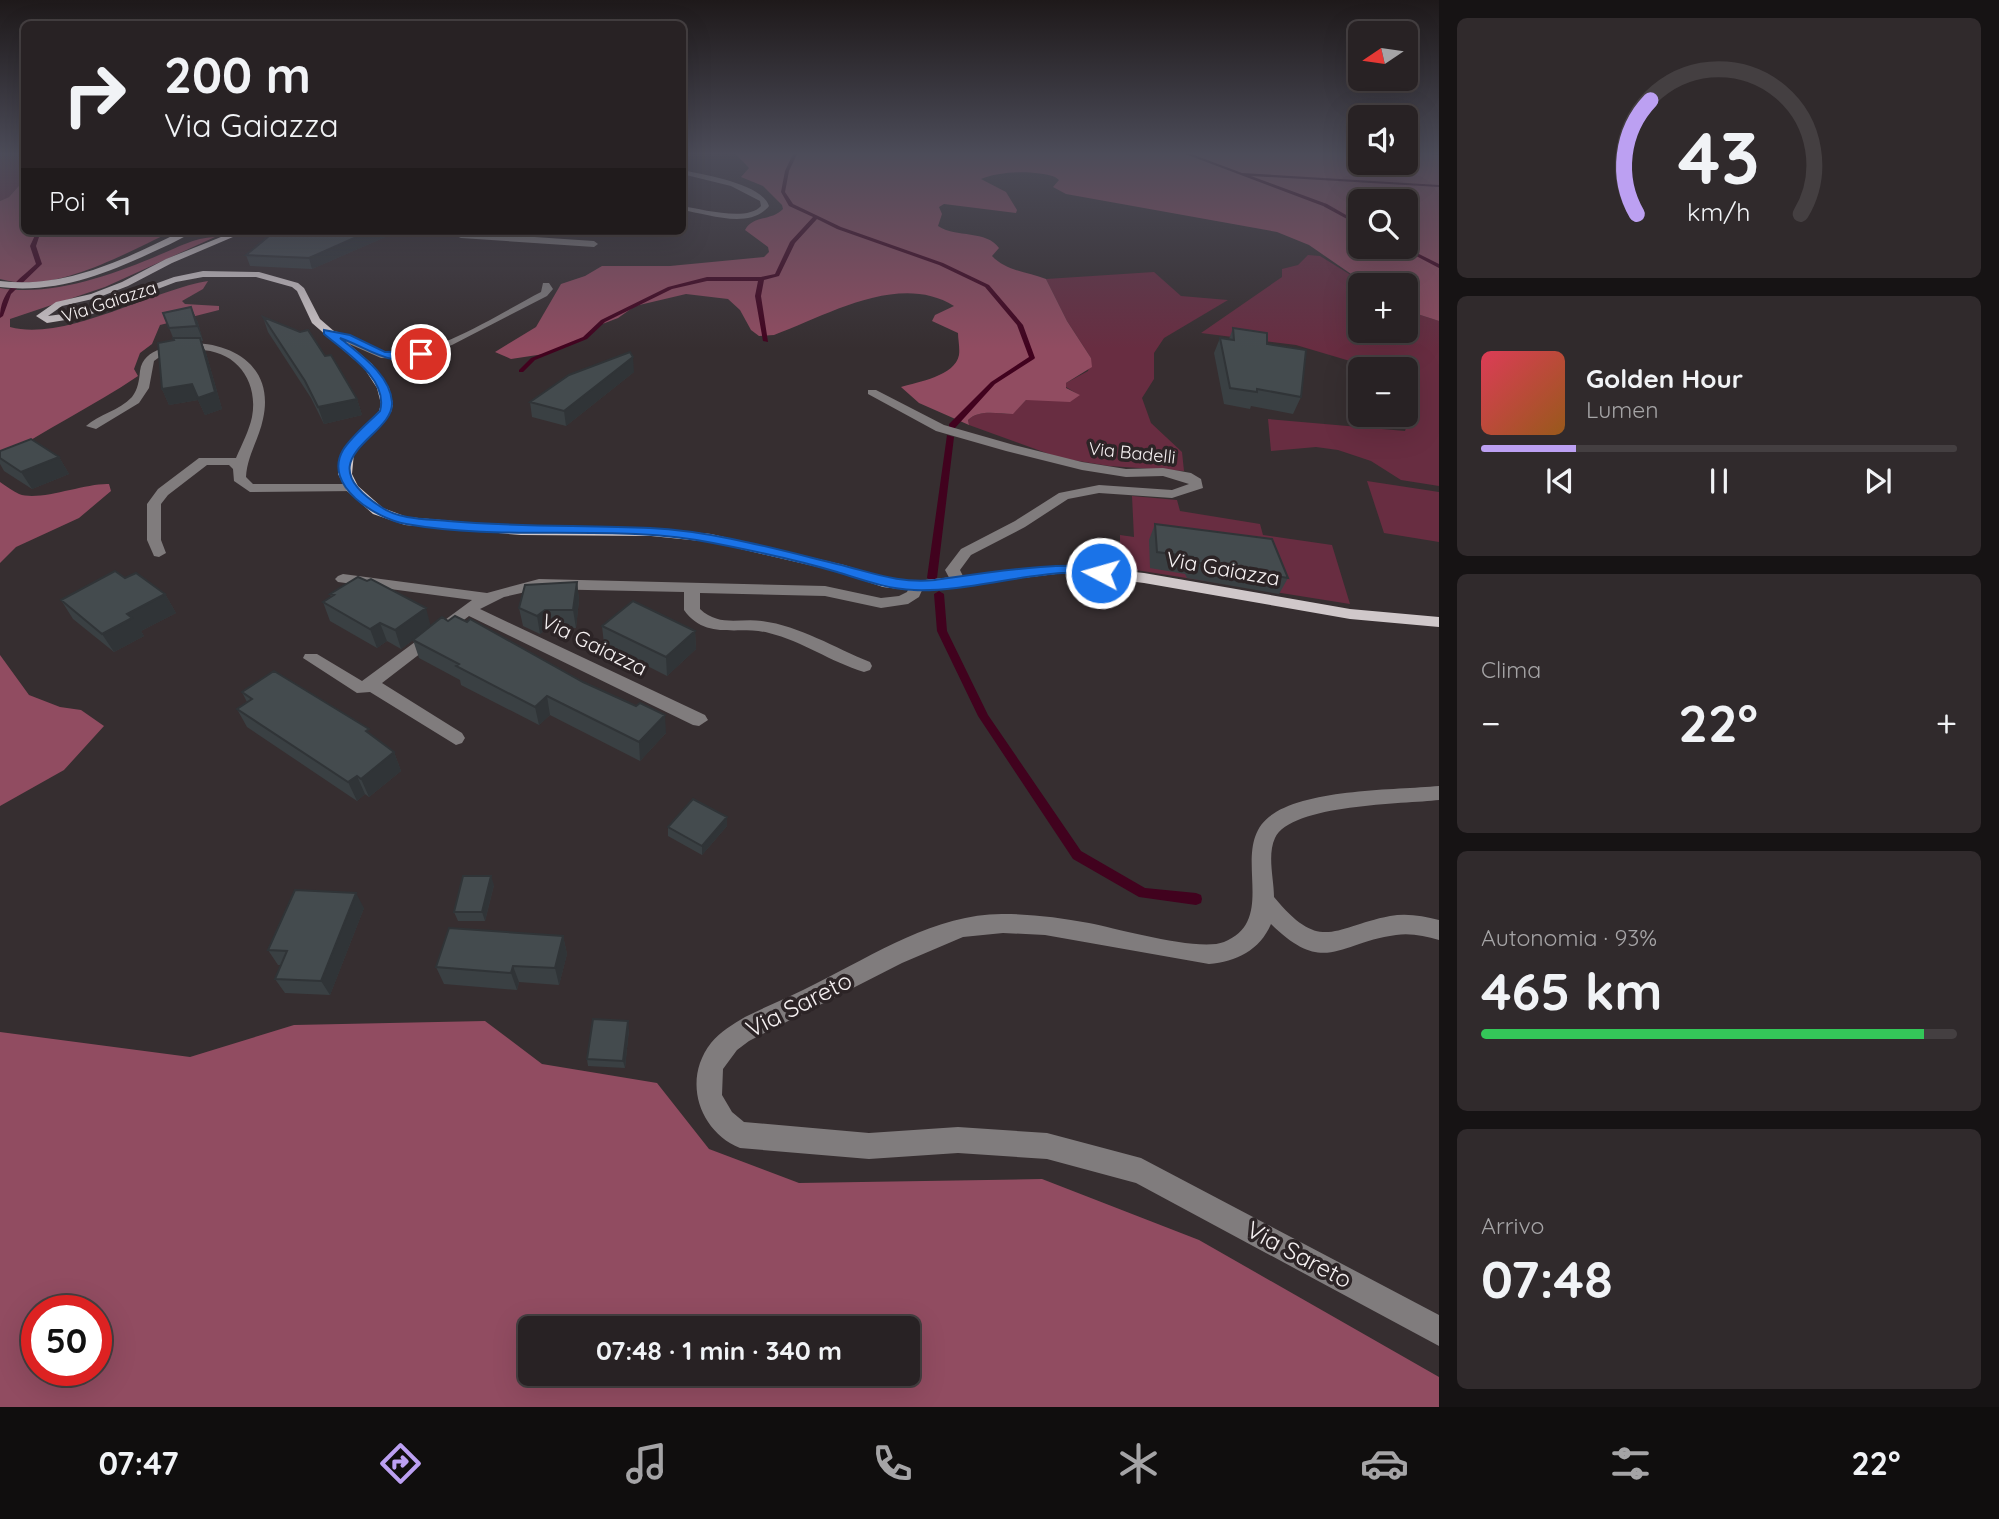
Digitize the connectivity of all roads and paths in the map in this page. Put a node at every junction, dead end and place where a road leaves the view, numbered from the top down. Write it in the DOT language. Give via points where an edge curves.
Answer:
graph roads {
  1 [pos="180,235"];
  2 [pos="233,235"];
  3 [pos="461,235"];
  4 [pos="594,244"];
  5 [pos="0,284"];
  6 [pos="546,285"];
  7 [pos="327,332"];
  8 [pos="872,392"];
  9 [pos="92,426"];
  10 [pos="239,468"];
  11 [pos="352,488"];
  12 [pos="159,553"];
  13 [pos="343,579"];
  14 [pos="958,583"];
  15 [pos="916,586"];
  16 [pos="692,589"];
  17 [pos="490,598"];
  18 [pos="469,610"];
  19 [pos="1439,622"];
  20 [pos="311,658"];
  21 [pos="864,666"];
  22 [pos="370,684"];
  23 [pos="699,720"];
  24 [pos="456,738"];
  25 [pos="1439,793"];
  26 [pos="1264,900"];
  27 [pos="1439,930"];
  28 [pos="1439,1331"];
  1 -- 5 [label="main road, Via Gaiazza" via="101,271 20,286"];
  2 -- 7 [label="main road, Via Gaiazza" via="125,284 59,304 41,316 64,320 174,280 235,272 295,285"];
  3 -- 4 [label="street"];
  6 -- 7 [label="street" via="544,294 421,354 393,357"];
  7 -- 11 [label="main road, Via Gaiazza" via="368,366 383,388 387,404 348,452 345,474"];
  8 -- 14 [label="street, Via Badelli" via="940,428 1010,449 1082,466 1126,473 1163,472 1196,482 1196,488 1188,492 1172,494 1099,489 1064,496 966,552 952,570"];
  9 -- 10 [label="street" via="128,406 143,388 145,368 156,355 185,347 219,346 241,359 257,382 259,408"];
  10 -- 11 [label="street" via="239,478 250,488"];
  10 -- 12 [label="street" via="233,461 204,461 163,492 154,504 154,540"];
  11 -- 15 [label="main road, Via Gaiazza" via="378,511 405,521 521,531 651,532 711,538 883,582"];
  13 -- 17 [label="street, Via Gaiazza"];
  14 -- 15 [label="main road, Via Gaiazza"];
  14 -- 19 [label="main road, Via Gaiazza" via="1064,569 1144,578 1350,614"];
  15 -- 16 [label="street, Via Gaiazza" via="914,594 903,601 881,603 825,591"];
  16 -- 17 [label="street, Via Gaiazza" via="539,584"];
  16 -- 21 [label="street" via="692,610 703,623 763,626"];
  17 -- 18 [label="street, Via Gaiazza"];
  18 -- 22 [label="street, Via Gaiazza"];
  18 -- 23 [label="street, Via Gaiazza"];
  20 -- 22 [label="street" via="363,689"];
  22 -- 24 [label="street"];
  25 -- 26 [label="street, Via Sareto" via="1306,810 1277,820 1264,840"];
  26 -- 27 [label="street" via="1290,929 1319,943 1342,942 1394,925 1417,924"];
  26 -- 28 [label="street, Via Sareto" via="1255,936 1238,947 1207,955 1039,925 980,924 935,937 744,1032 713,1061 708,1094 714,1111 724,1126 740,1135 869,1146 958,1140 1047,1146 1142,1171"];
}
